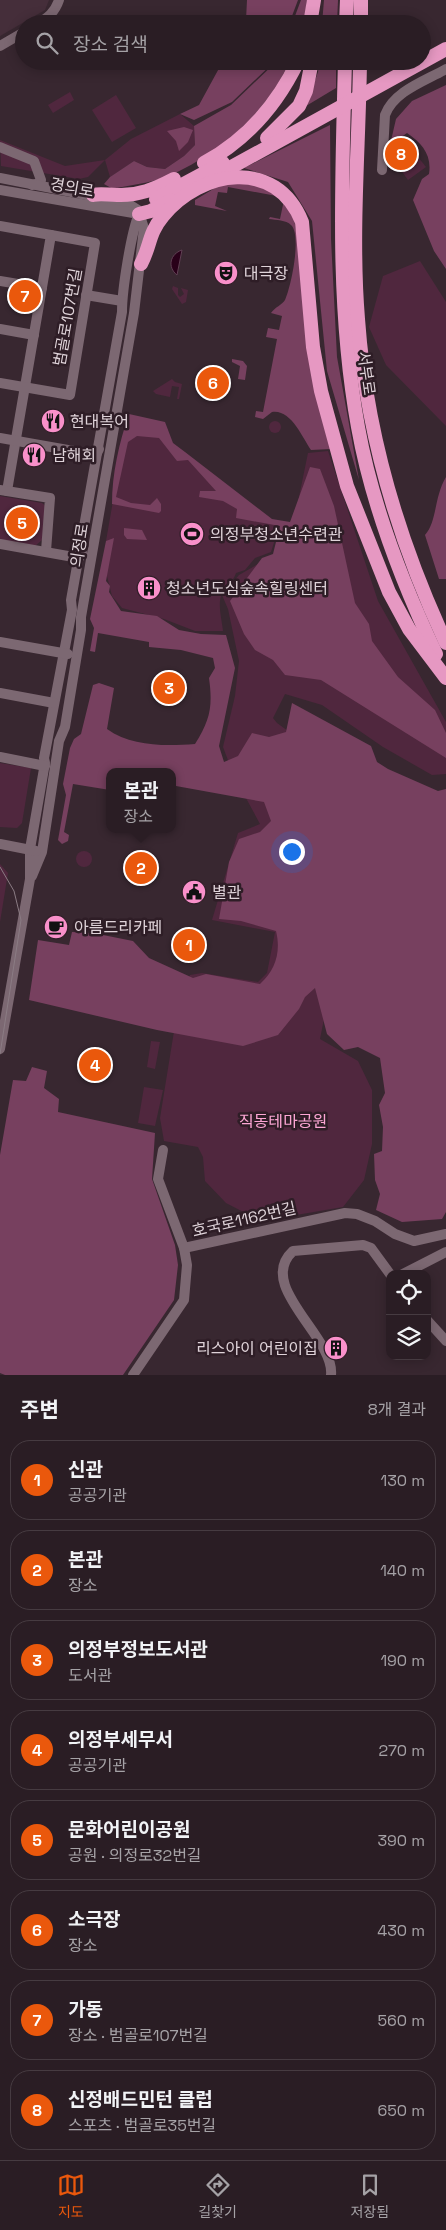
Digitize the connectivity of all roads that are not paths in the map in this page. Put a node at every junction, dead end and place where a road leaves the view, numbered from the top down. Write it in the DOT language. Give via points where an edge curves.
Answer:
graph roads {
  1 [pos="59,0"];
  2 [pos="316,0"];
  3 [pos="347,0"];
  4 [pos="50,15"];
  5 [pos="312,15"];
  6 [pos="316,15"];
  7 [pos="346,15"];
  8 [pos="15,37"];
  9 [pos="446,40"];
  10 [pos="0,46"];
  11 [pos="431,48"];
  12 [pos="446,50"];
  13 [pos="431,58"];
  14 [pos="446,69"];
  15 [pos="293,70"];
  16 [pos="310,70"];
  17 [pos="345,70"];
  18 [pos="360,70"];
  19 [pos="392,70"];
  20 [pos="409,70"];
  21 [pos="267,138"];
  22 [pos="0,147"];
  23 [pos="382,170"];
  24 [pos="0,178"];
  25 [pos="32,185"];
  26 [pos="192,189"];
  27 [pos="0,190"];
  28 [pos="94,200"];
  29 [pos="136,209"];
  30 [pos="0,226"];
  31 [pos="51,236"];
  32 [pos="132,242"];
  33 [pos="142,264"];
  34 [pos="0,281"];
  35 [pos="42,288"];
  36 [pos="86,295"];
  37 [pos="122,301"];
  38 [pos="0,330"];
  39 [pos="34,335"];
  40 [pos="0,383"];
  41 [pos="25,387"];
  42 [pos="0,438"];
  43 [pos="15,441"];
  44 [pos="96,455"];
  45 [pos="108,463"];
  46 [pos="3,490"];
  47 [pos="0,544"];
  48 [pos="46,551"];
  49 [pos="78,558"];
  50 [pos="88,582"];
  51 [pos="0,642"];
  52 [pos="446,643"];
  53 [pos="64,653"];
  54 [pos="77,655"];
  55 [pos="446,673"];
  56 [pos="446,678"];
  57 [pos="0,693"];
  58 [pos="54,703"];
  59 [pos="0,758"];
  60 [pos="45,766"];
  61 [pos="0,844"];
  62 [pos="30,850"];
  63 [pos="42,852"];
  64 [pos="30,879"];
  65 [pos="0,1049"];
  66 [pos="162,1150"];
  67 [pos="446,1234"];
  68 [pos="184,1248"];
  69 [pos="446,1252"];
  70 [pos="387,1270"];
  71 [pos="411,1270"];
  72 [pos="431,1324"];
  73 [pos="446,1341"];
  74 [pos="132,1375"];
  75 [pos="331,1375"];
  1 -- 4 [label="street"];
  2 -- 5 [label="highway"];
  2 -- 6 [label="highway"];
  3 -- 7 [label="highway"];
  8 -- 10 [label="street"];
  9 -- 11 [label="highway"];
  12 -- 13 [label="highway"];
  14 -- 23 [label="street" via="407,91 388,108"];
  15 -- 28 [label="highway" via="280,94 259,120 214,157 146,192"];
  16 -- 21 [label="highway" via="299,106"];
  17 -- 55 [label="highway, 서부로" via="344,318 358,427 375,498 397,564"];
  18 -- 52 [label="highway, 서부로" via="356,251 357,318 364,375 391,502 409,559"];
  19 -- 21 [label="highway"];
  20 -- 26 [label="highway"];
  21 -- 29 [label="highway"];
  22 -- 25 [label="street" via="34,161 42,180"];
  24 -- 25 [label="street, 경의로"];
  25 -- 28 [label="street, 경의로"];
  26 -- 29 [label="highway" via="151,211"];
  26 -- 33 [label="highway" via="156,224"];
  26 -- 56 [label="highway" via="232,177 248,177 278,188 297,209 304,232 313,347 347,486 389,592 409,629"];
  27 -- 28 [label="street, 경의로"];
  28 -- 29 [label="street, 경의로"];
  28 -- 32 [label="street" via="125,218 132,230"];
  29 -- 32 [label="street, 의정로"];
  29 -- 33 [label="street, 의정로" via="145,234"];
  30 -- 31 [label="street, 범골로107번길"];
  31 -- 35 [label="street, 범골로107번길"];
  31 -- 36 [label="street, 범골로107번길" via="95,243"];
  32 -- 37 [label="street, 의정로"];
  33 -- 45 [label="street, 의정로"];
  34 -- 35 [label="street, 범골로107번길"];
  35 -- 39 [label="street, 범골로107번길"];
  36 -- 37 [label="street"];
  36 -- 41 [label="street, 범골로107번길" via="70,395"];
  37 -- 44 [label="street, 의정로"];
  38 -- 39 [label="street, 범골로107번길"];
  39 -- 41 [label="street, 범골로107번길"];
  40 -- 41 [label="street, 범골로107번길"];
  41 -- 43 [label="street, 범골로107번길"];
  42 -- 43 [label="street"];
  43 -- 44 [label="street"];
  43 -- 46 [label="street, 범골로107번길"];
  44 -- 45 [label="street" via="106,430 104,444"];
  44 -- 49 [label="street, 의정로"];
  45 -- 50 [label="street, 의정로"];
  46 -- 48 [label="street" via="50,498"];
  47 -- 48 [label="street"];
  48 -- 49 [label="street"];
  49 -- 50 [label="street" via="87,542 84,562"];
  49 -- 53 [label="street, 의정로"];
  50 -- 54 [label="street, 의정로"];
  51 -- 53 [label="street"];
  53 -- 54 [label="street"];
  53 -- 58 [label="street, 의정로"];
  54 -- 63 [label="street, 의정로" via="65,727 59,741"];
  57 -- 58 [label="street"];
  58 -- 60 [label="street, 의정로"];
  59 -- 60 [label="street"];
  60 -- 62 [label="street, 의정로"];
  61 -- 62 [label="street"];
  62 -- 63 [label="street"];
  62 -- 64 [label="street, 의정로"];
  63 -- 64 [label="street, 의정로"];
  64 -- 65 [label="street, 의정로"];
  66 -- 68 [label="street" via="158,1179"];
  67 -- 68 [label="street, 호국로1162번길" via="414,1241 375,1221 345,1213"];
  68 -- 74 [label="street, 호국로1162번길" via="187,1265 184,1300"];
  69 -- 71 [label="street"];
  70 -- 75 [label="street" via="371,1248 364,1245 293,1251 286,1258 283,1275 286,1286 297,1310 327,1352"];
  72 -- 73 [label="street"];
}
